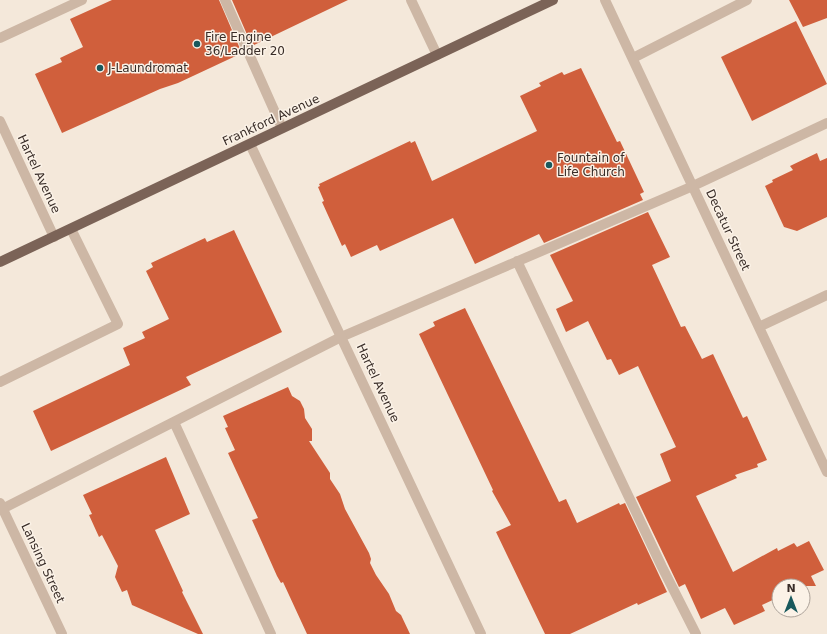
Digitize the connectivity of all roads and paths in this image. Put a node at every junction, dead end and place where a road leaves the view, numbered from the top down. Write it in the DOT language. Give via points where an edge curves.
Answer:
graph roads {
  1 [pos="82,0"];
  2 [pos="225,0"];
  3 [pos="411,0"];
  4 [pos="553,0"];
  5 [pos="605,0"];
  6 [pos="747,0"];
  7 [pos="0,38"];
  8 [pos="437,55"];
  9 [pos="633,58"];
  10 [pos="0,121"];
  11 [pos="827,123"];
  12 [pos="282,128"];
  13 [pos="250,144"];
  14 [pos="693,186"];
  15 [pos="71,229"];
  16 [pos="54,237"];
  17 [pos="517,261"];
  18 [pos="0,262"];
  19 [pos="827,295"];
  20 [pos="759,327"];
  21 [pos="342,337"];
  22 [pos="0,382"];
  23 [pos="174,422"];
  24 [pos="827,472"];
  25 [pos="1,507"];
  26 [pos="62,634"];
  27 [pos="271,634"];
  28 [pos="481,634"];
  29 [pos="696,634"];
  1 -- 7 [label="street"];
  2 -- 12 [label="street"];
  3 -- 8 [label="street"];
  4 -- 8 [label="main road, Frankford Avenue"];
  5 -- 9 [label="street, Decatur Street"];
  6 -- 9 [label="street"];
  8 -- 12 [label="main road, Frankford Avenue"];
  9 -- 14 [label="street, Decatur Street"];
  10 -- 16 [label="street, Hartel Avenue"];
  11 -- 14 [label="street"];
  12 -- 13 [label="main road, Frankford Avenue"];
  13 -- 15 [label="main road, Frankford Avenue"];
  13 -- 21 [label="street, Hartel Avenue"];
  14 -- 17 [label="street"];
  14 -- 20 [label="street, Decatur Street"];
  15 -- 16 [label="main road, Frankford Avenue"];
  15 -- 22 [label="street" via="118,324"];
  16 -- 18 [label="main road, Frankford Avenue"];
  17 -- 21 [label="street"];
  17 -- 29 [label="street"];
  19 -- 20 [label="street"];
  20 -- 24 [label="street, Decatur Street"];
  21 -- 23 [label="street"];
  21 -- 28 [label="street, Hartel Avenue"];
  23 -- 25 [label="street"];
  23 -- 27 [label="street"];
  25 -- 26 [label="street, Lansing Street"];
}
